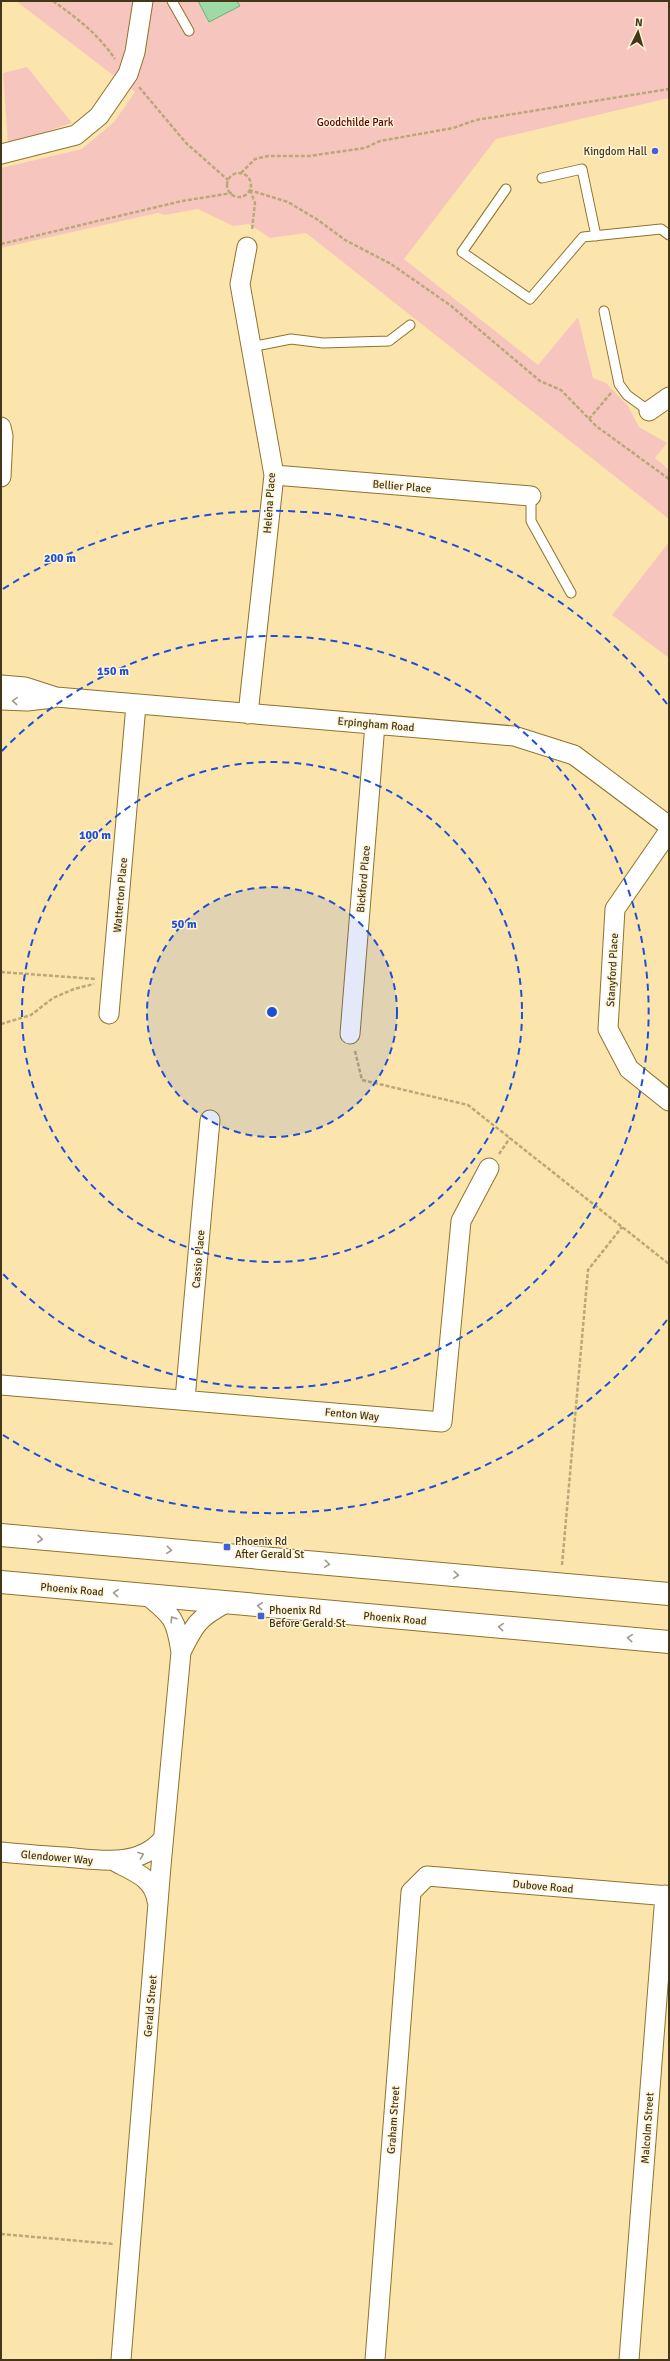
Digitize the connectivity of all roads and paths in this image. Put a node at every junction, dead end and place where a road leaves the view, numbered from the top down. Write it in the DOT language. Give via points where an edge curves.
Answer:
graph roads {
  1 [pos="53,1"];
  2 [pos="143,1"];
  3 [pos="172,1"];
  4 [pos="190,31"];
  5 [pos="128,74"];
  6 [pos="669,89"];
  7 [pos="1,154"];
  8 [pos="241,173"];
  9 [pos="542,178"];
  10 [pos="228,180"];
  11 [pos="506,189"];
  12 [pos="249,190"];
  13 [pos="232,193"];
  14 [pos="669,235"];
  15 [pos="596,236"];
  16 [pos="1,244"];
  17 [pos="246,247"];
  18 [pos="604,311"];
  19 [pos="410,325"];
  20 [pos="251,347"];
  21 [pos="619,384"];
  22 [pos="669,396"];
  23 [pos="649,410"];
  24 [pos="589,419"];
  25 [pos="1,426"];
  26 [pos="274,475"];
  27 [pos="1,477"];
  28 [pos="669,479"];
  29 [pos="531,496"];
  30 [pos="571,593"];
  31 [pos="1,685"];
  32 [pos="56,697"];
  33 [pos="1,700"];
  34 [pos="136,705"];
  35 [pos="248,714"];
  36 [pos="375,724"];
  37 [pos="669,826"];
  38 [pos="669,830"];
  39 [pos="1,972"];
  40 [pos="112,980"];
  41 [pos="109,1014"];
  42 [pos="1,1024"];
  43 [pos="350,1034"];
  44 [pos="669,1101"];
  45 [pos="210,1120"];
  46 [pos="489,1168"];
  47 [pos="622,1227"];
  48 [pos="669,1264"];
  49 [pos="1,1385"];
  50 [pos="185,1399"];
  51 [pos="1,1536"];
  52 [pos="562,1572"];
  53 [pos="1,1582"];
  54 [pos="669,1594"];
  55 [pos="147,1595"];
  56 [pos="226,1603"];
  57 [pos="669,1642"];
  58 [pos="182,1652"];
  59 [pos="163,1839"];
  60 [pos="1,1852"];
  61 [pos="114,1861"];
  62 [pos="419,1884"];
  63 [pos="667,1896"];
  64 [pos="158,1904"];
  65 [pos="1,2234"];
  66 [pos="130,2245"];
  67 [pos="121,2360"];
  68 [pos="375,2360"];
  69 [pos="629,2360"];
  1 -- 5 [label="path" via="86,24"];
  2 -- 5 [label="street" via="135,52"];
  3 -- 4 [label="lane"];
  5 -- 7 [label="street" via="98,116 76,135"];
  5 -- 10 [label="path" via="186,143"];
  6 -- 8 [label="path" via="476,120 453,128 380,141 365,148 309,156 268,156 255,159"];
  8 -- 10 [label="path" via="234,174"];
  8 -- 12 [label="path" via="250,180"];
  9 -- 15 [label="lane" via="582,169"];
  10 -- 13 [label="path" via="228,187"];
  11 -- 15 [label="lane" via="462,252 530,300 583,237"];
  12 -- 13 [label="path" via="241,196"];
  12 -- 17 [label="path" via="255,203 253,225"];
  12 -- 24 [label="path" via="288,202 345,240 391,264 450,305 540,381 560,390"];
  13 -- 16 [label="path" via="182,201"];
  14 -- 15 [label="lane" via="661,229"];
  17 -- 20 [label="street, Helena Place" via="240,284"];
  18 -- 21 [label="lane"];
  19 -- 20 [label="lane" via="388,341 323,344 291,339"];
  20 -- 26 [label="street, Helena Place"];
  21 -- 23 [label="lane" via="627,395"];
  21 -- 24 [label="path"];
  22 -- 23 [label="street"];
  24 -- 28 [label="path"];
  25 -- 27 [label="street"];
  26 -- 29 [label="street, Bellier Place"];
  26 -- 35 [label="street, Helena Place"];
  29 -- 30 [label="lane" via="531,521"];
  31 -- 32 [label="street, Erpingham Road" via="25,687"];
  32 -- 33 [label="street, Erpingham Road, one-way" via="27,702"];
  32 -- 34 [label="street, Erpingham Road"];
  34 -- 35 [label="street, Erpingham Road"];
  34 -- 40 [label="street, Watterton Place"];
  35 -- 36 [label="street, Erpingham Road"];
  36 -- 37 [label="street, Erpingham Road" via="514,736 574,755"];
  36 -- 43 [label="street, Bickford Place"];
  38 -- 44 [label="street, Stanyford Place" via="616,909 608,1029 629,1069"];
  39 -- 40 [label="path"];
  40 -- 41 [label="street, Watterton Place"];
  40 -- 42 [label="path" via="74,989 53,998 31,1015"];
  43 -- 47 [label="path" via="362,1080 468,1105"];
  45 -- 50 [label="street, Cassio Place"];
  46 -- 50 [label="street, Fenton Way" via="462,1221 442,1422"];
  47 -- 48 [label="path"];
  47 -- 52 [label="path" via="588,1270"];
  49 -- 50 [label="street, Fenton Way"];
  51 -- 54 [label="main road, one-way"];
  55 -- 53 [label="main road, Phoenix Road, one-way"];
  55 -- 56 [label="main road, Phoenix Road"];
  58 -- 55 [label="street, Gerald Street, one-way" via="176,1624 171,1615"];
  57 -- 56 [label="main road, Phoenix Road, one-way"];
  56 -- 58 [label="street, Gerald Street" via="200,1618"];
  58 -- 59 [label="street, Gerald Street"];
  61 -- 59 [label="street, Glendower Way, one-way" via="149,1852"];
  59 -- 64 [label="street, Gerald Street"];
  60 -- 61 [label="street, Glendower Way"];
  61 -- 64 [label="street, Glendower Way" via="153,1885"];
  62 -- 63 [label="street, Dubove Road" via="427,1876"];
  62 -- 68 [label="street, Graham Street" via="411,1892"];
  63 -- 69 [label="street, Malcolm Street"];
  64 -- 66 [label="street, Gerald Street"];
  65 -- 66 [label="path"];
  66 -- 67 [label="street, Gerald Street"];
}
